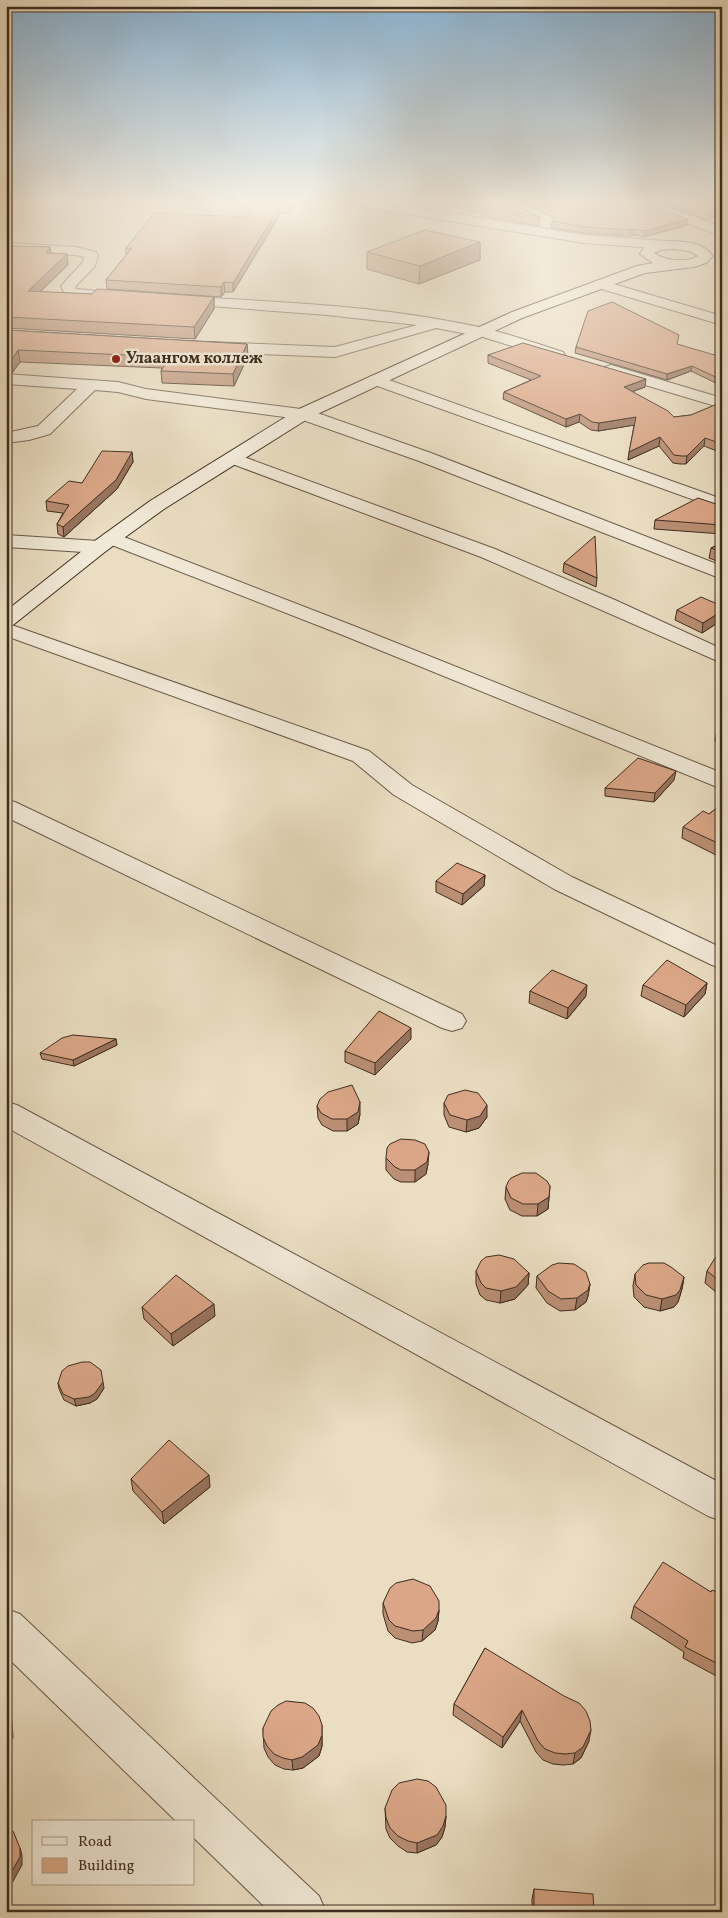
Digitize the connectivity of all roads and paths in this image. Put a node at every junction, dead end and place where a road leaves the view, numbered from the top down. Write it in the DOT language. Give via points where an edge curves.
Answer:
graph roads {
  1 [pos="70,291"];
  2 [pos="583,291"];
  3 [pos="622,291"];
  4 [pos="120,297"];
  5 [pos="159,299"];
  6 [pos="722,320"];
  7 [pos="439,324"];
  8 [pos="479,331"];
  9 [pos="192,346"];
  10 [pos="572,359"];
  11 [pos="600,367"];
  12 [pos="6,379"];
  13 [pos="375,380"];
  14 [pos="91,385"];
  15 [pos="722,404"];
  16 [pos="303,414"];
  17 [pos="6,438"];
  18 [pos="233,458"];
  19 [pos="722,505"];
  20 [pos="6,541"];
  21 [pos="105,543"];
  22 [pos="722,573"];
  23 [pos="6,621"];
  24 [pos="6,629"];
  25 [pos="722,657"];
  26 [pos="722,782"];
  27 [pos="6,807"];
  28 [pos="722,959"];
  29 [pos="452,1021"];
  30 [pos="6,1113"];
  31 [pos="722,1504"];
  32 [pos="6,1628"];
  33 [pos="303,1912"];
  1 -- 4 [label="street"];
  2 -- 8 [label="street"];
  3 -- 6 [label="street"];
  5 -- 7 [label="street" via="336,311"];
  7 -- 8 [label="street"];
  7 -- 9 [label="street" via="335,352"];
  8 -- 10 [label="street"];
  8 -- 13 [label="street"];
  11 -- 15 [label="street"];
  12 -- 14 [label="street"];
  13 -- 16 [label="street"];
  13 -- 19 [label="street"];
  14 -- 16 [label="street"];
  14 -- 17 [label="street" via="44,430"];
  16 -- 18 [label="street"];
  16 -- 22 [label="street" via="434,460"];
  18 -- 21 [label="street" via="199,477"];
  18 -- 25 [label="street" via="488,553"];
  20 -- 21 [label="street"];
  21 -- 23 [label="street"];
  21 -- 26 [label="street" via="347,630"];
  24 -- 28 [label="street" via="361,756 403,790 563,883"];
  27 -- 29 [label="street"];
  30 -- 31 [label="street"];
  32 -- 33 [label="street"];
}
